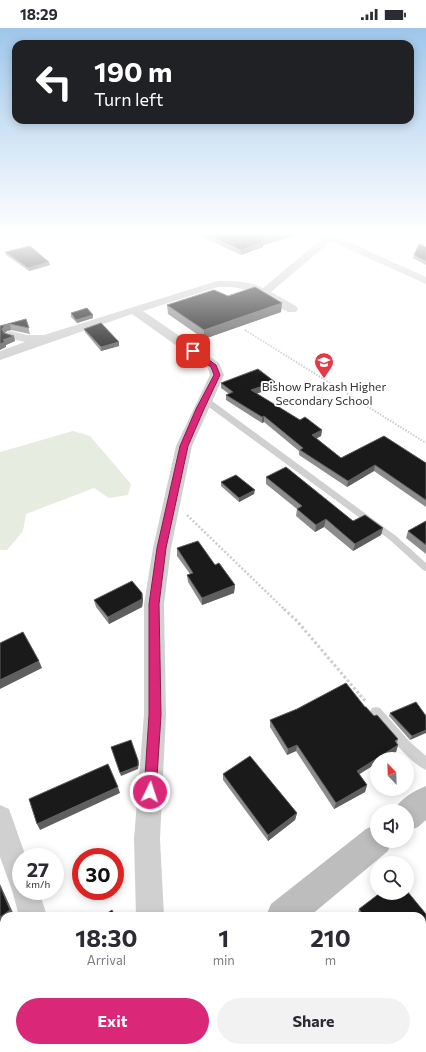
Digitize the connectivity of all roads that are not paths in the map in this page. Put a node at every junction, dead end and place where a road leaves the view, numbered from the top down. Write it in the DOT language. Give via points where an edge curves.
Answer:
graph roads {
  1 [pos="277,281"];
  2 [pos="264,293"];
  3 [pos="292,309"];
  4 [pos="134,310"];
  5 [pos="0,327"];
  6 [pos="11,335"];
  7 [pos="51,337"];
  8 [pos="13,352"];
  9 [pos="0,356"];
  10 [pos="204,400"];
  11 [pos="426,568"];
  12 [pos="376,712"];
  13 [pos="426,764"];
  14 [pos="426,801"];
  15 [pos="414,810"];
  16 [pos="0,818"];
  17 [pos="370,846"];
  18 [pos="12,853"];
  19 [pos="28,900"];
  20 [pos="32,912"];
  21 [pos="150,912"];
  22 [pos="288,912"];
  1 -- 2 [label="street"];
  2 -- 3 [label="street"];
  2 -- 4 [label="street" via="255,288 217,284"];
  4 -- 7 [label="street"];
  4 -- 10 [label="street" via="214,366 217,375"];
  5 -- 6 [label="street"];
  6 -- 7 [label="street" via="27,339"];
  6 -- 8 [label="street" via="19,342"];
  7 -- 8 [label="street"];
  8 -- 9 [label="street"];
  10 -- 11 [label="lane" via="393,538"];
  10 -- 21 [label="street" via="184,446 162,548 154,604 155,715 147,839"];
  12 -- 13 [label="lane"];
  14 -- 15 [label="main road"];
  16 -- 18 [label="street"];
  17 -- 22 [label="main road"];
  19 -- 20 [label="street"];
}
